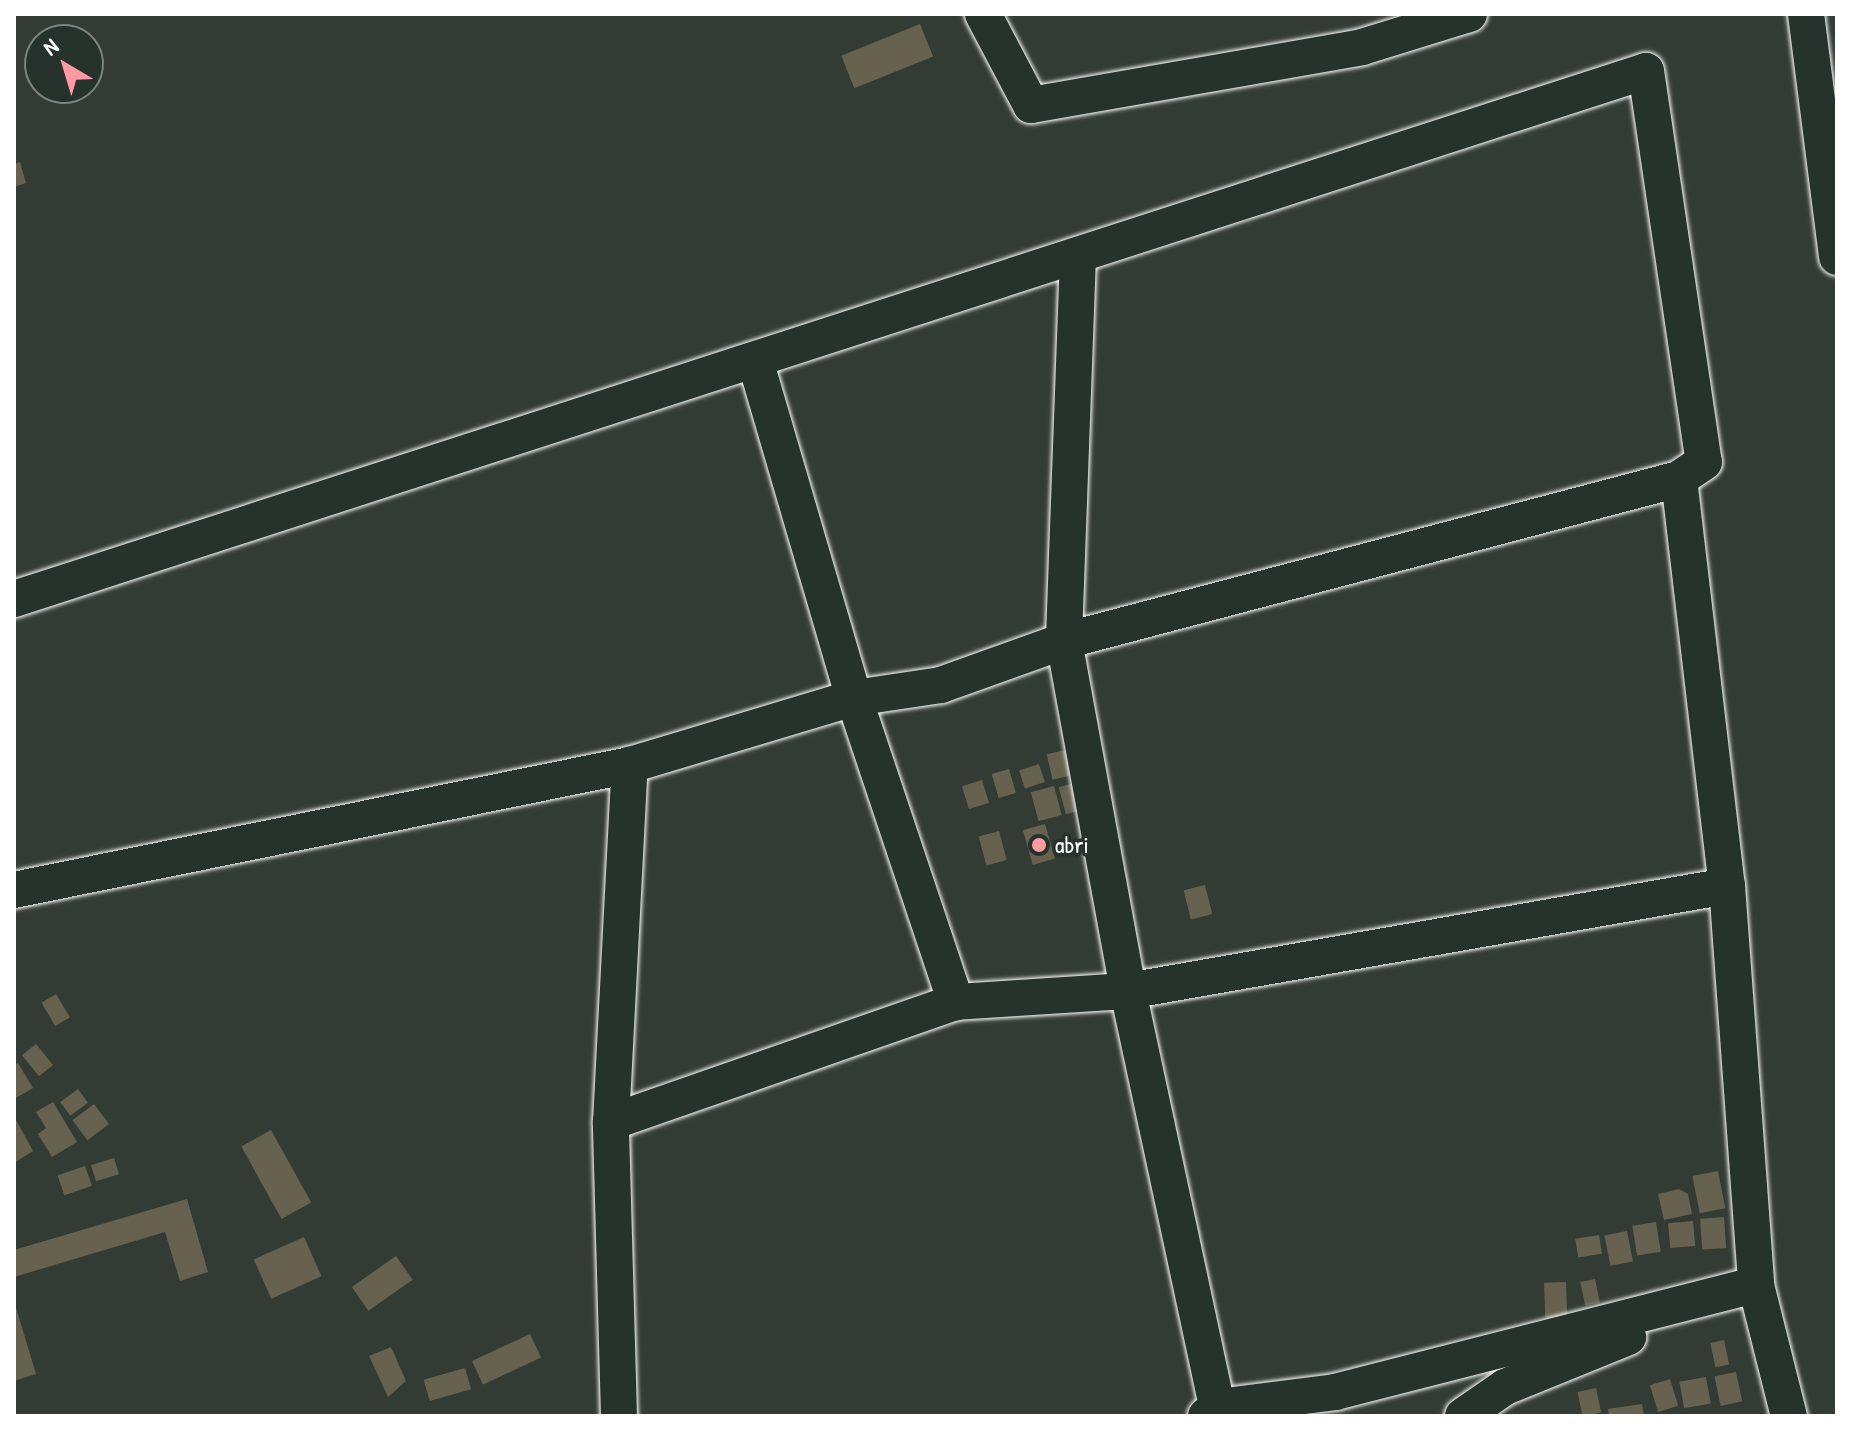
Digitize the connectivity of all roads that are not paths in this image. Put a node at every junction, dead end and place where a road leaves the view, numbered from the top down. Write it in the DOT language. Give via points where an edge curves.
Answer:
graph roads {
  1 [pos="983,14"];
  2 [pos="1469,14"];
  3 [pos="1806,14"];
  4 [pos="1078,256"];
  5 [pos="1837,257"];
  6 [pos="755,360"];
  7 [pos="1679,479"];
  8 [pos="14,599"];
  9 [pos="1064,641"];
  10 [pos="854,698"];
  11 [pos="630,765"];
  12 [pos="1727,886"];
  13 [pos="14,890"];
  14 [pos="1128,991"];
  15 [pos="956,1002"];
  16 [pos="611,1122"];
  17 [pos="1756,1285"];
  18 [pos="1212,1412"];
  19 [pos="619,1416"];
  20 [pos="1463,1416"];
  21 [pos="1789,1416"];
  1 -- 2 [label="street" via="1031,105 1362,47"];
  3 -- 5 [label="street"];
  4 -- 6 [label="street"];
  4 -- 7 [label="street" via="1646,71 1704,462"];
  4 -- 9 [label="street"];
  6 -- 8 [label="street"];
  6 -- 10 [label="street"];
  7 -- 9 [label="street"];
  7 -- 12 [label="street"];
  9 -- 10 [label="street" via="941,685"];
  9 -- 14 [label="street"];
  10 -- 11 [label="street"];
  10 -- 15 [label="street"];
  11 -- 13 [label="street"];
  11 -- 16 [label="street"];
  12 -- 14 [label="street"];
  12 -- 17 [label="street"];
  14 -- 15 [label="street"];
  14 -- 18 [label="street"];
  15 -- 16 [label="street"];
  16 -- 19 [label="street"];
  17 -- 18 [label="street" via="1335,1392"];
  17 -- 20 [label="street" via="1505,1387"];
  17 -- 21 [label="street"];
}
